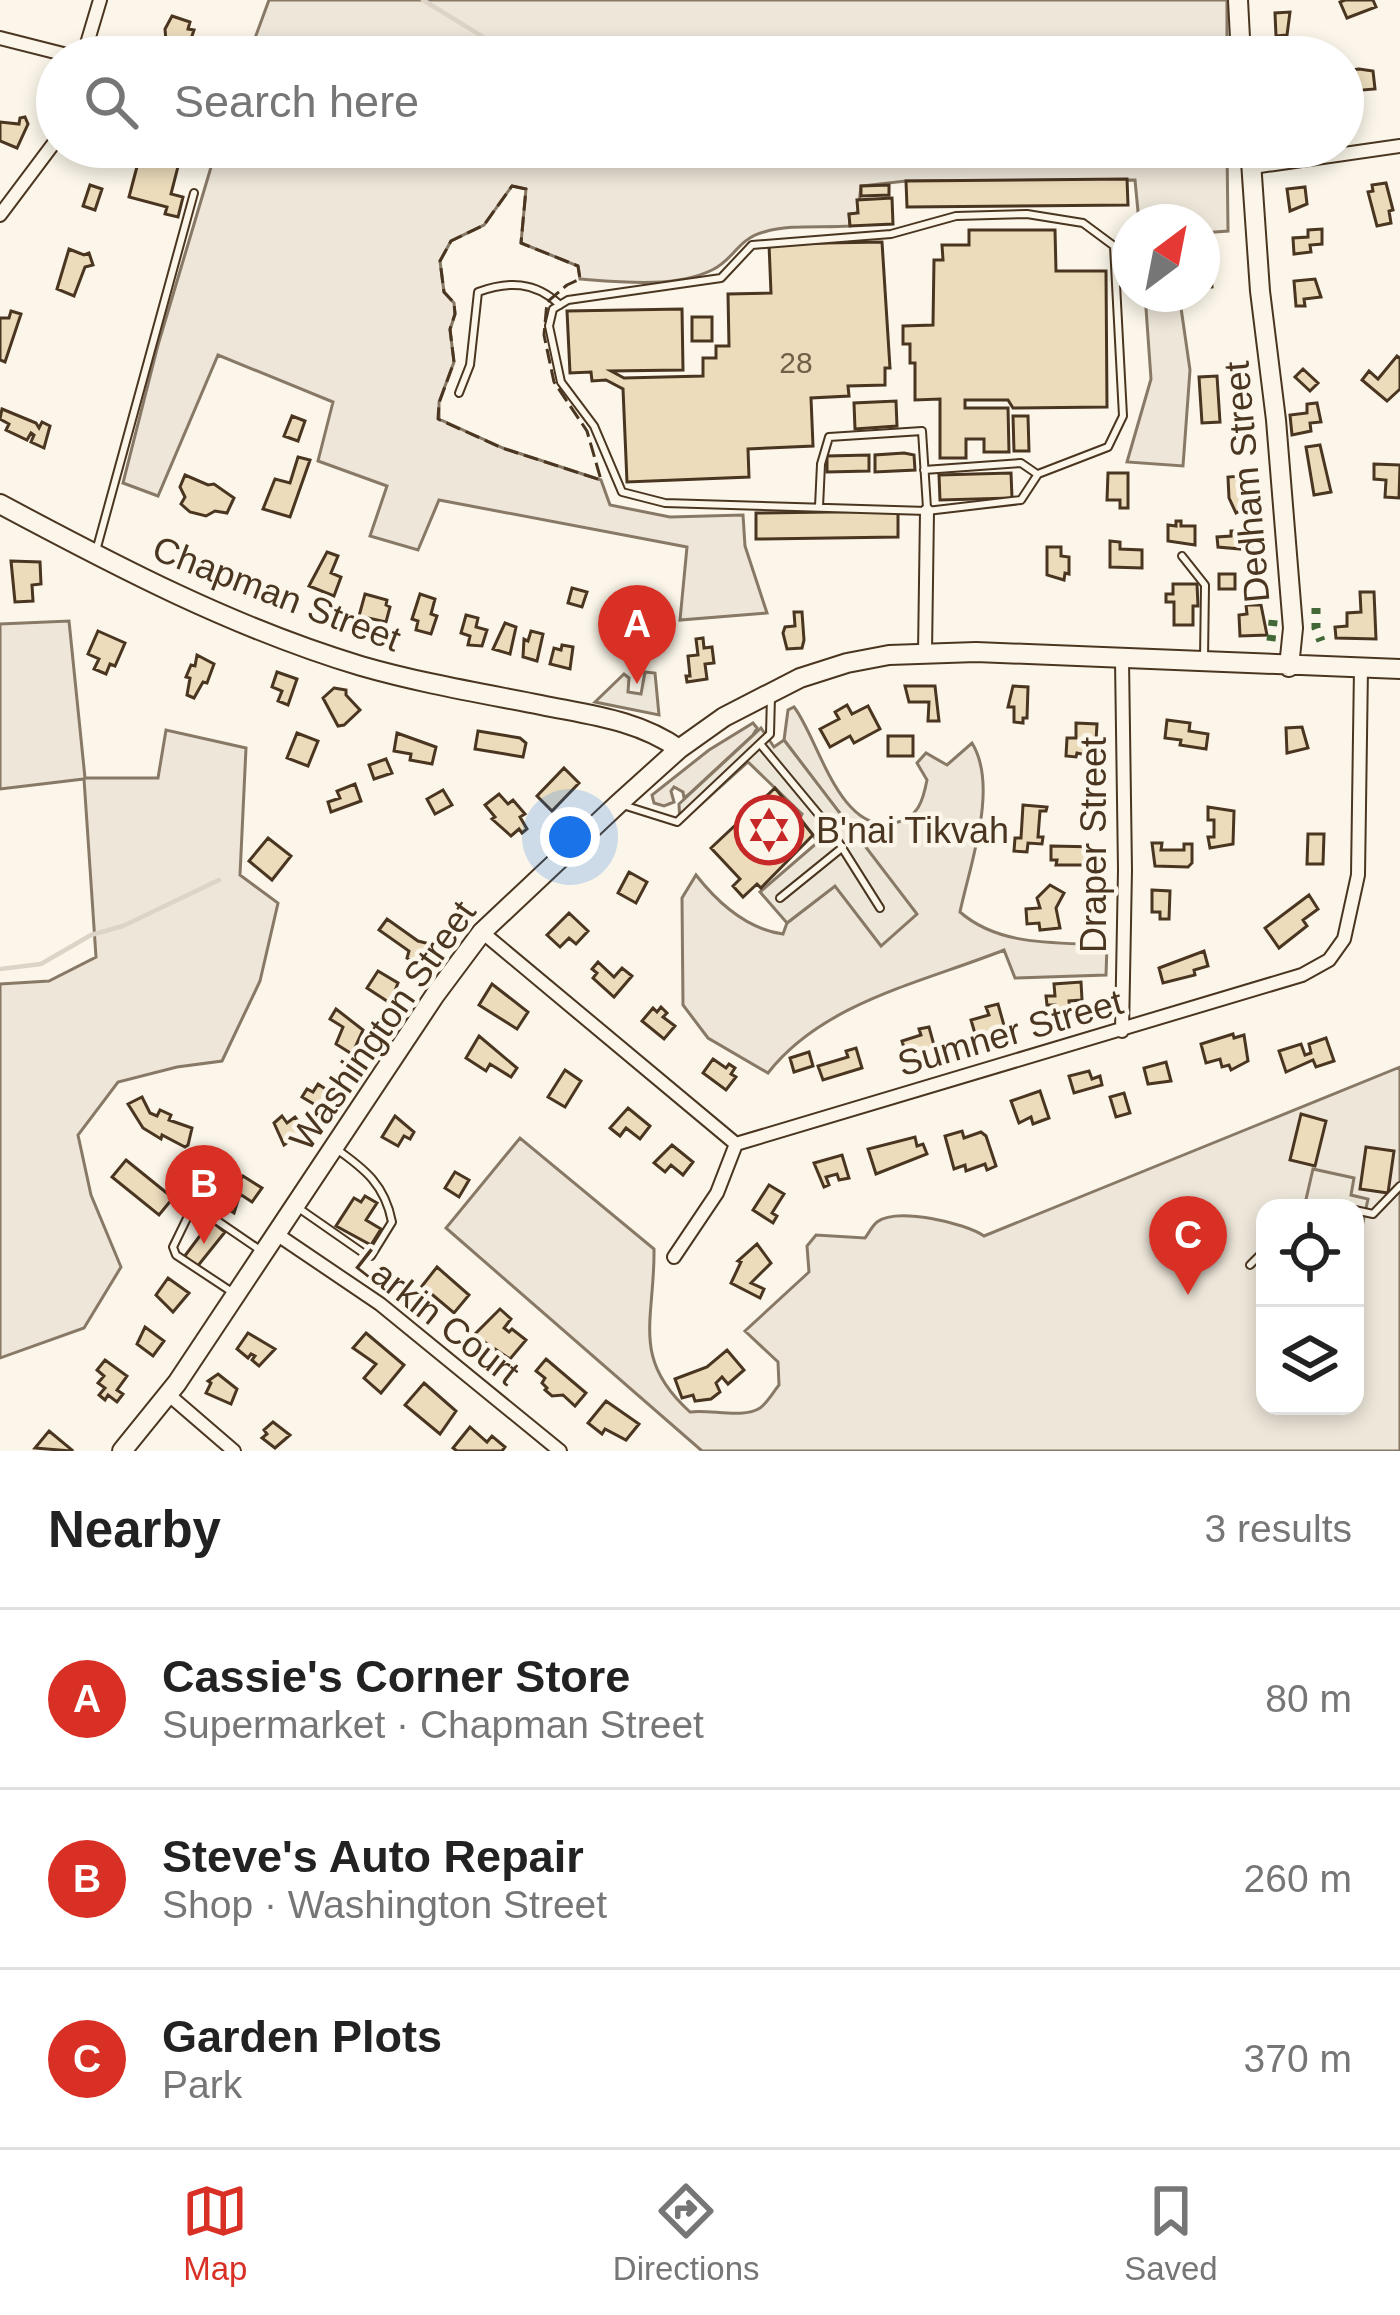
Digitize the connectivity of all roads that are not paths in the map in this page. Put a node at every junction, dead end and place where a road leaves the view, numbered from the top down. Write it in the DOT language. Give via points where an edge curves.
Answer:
graph roads {
  1 [pos="100,0"];
  2 [pos="1238,0"];
  3 [pos="87,36"];
  4 [pos="1240,36"];
  5 [pos="0,38"];
  6 [pos="36,47"];
  7 [pos="1400,146"];
  8 [pos="1364,149"];
  9 [pos="36,167"];
  10 [pos="1252,168"];
  11 [pos="194,193"];
  12 [pos="0,215"];
  13 [pos="560,305"];
  14 [pos="459,393"];
  15 [pos="924,470"];
  16 [pos="1038,474"];
  17 [pos="0,504"];
  18 [pos="819,507"];
  19 [pos="927,512"];
  20 [pos="94,554"];
  21 [pos="1182,556"];
  22 [pos="925,653"];
  23 [pos="1122,660"];
  24 [pos="1204,663"];
  25 [pos="1289,667"];
  26 [pos="1361,668"];
  27 [pos="1400,669"];
  28 [pos="770,692"];
  29 [pos="761,745"];
  30 [pos="679,749"];
  31 [pos="618,804"];
  32 [pos="843,847"];
  33 [pos="780,898"];
  34 [pos="880,908"];
  35 [pos="482,932"];
  36 [pos="1122,1031"];
  37 [pos="736,1144"];
  38 [pos="334,1148"];
  39 [pos="1400,1186"];
  40 [pos="294,1205"];
  41 [pos="1364,1212"];
  42 [pos="275,1233"];
  43 [pos="262,1252"];
  44 [pos="674,1257"];
  45 [pos="1256,1259"];
  46 [pos="1250,1265"];
  47 [pos="235,1294"];
  48 [pos="169,1395"];
  49 [pos="122,1451"];
  50 [pos="235,1451"];
  51 [pos="560,1451"];
  1 -- 3 [label="street"];
  2 -- 4 [label="main road"];
  5 -- 6 [label="street"];
  7 -- 8 [label="street"];
  9 -- 12 [label="street"];
  10 -- 25 [label="main road, Dedham Street" via="1293,628"];
  11 -- 20 [label="lane"];
  13 -- 14 [label="lane" via="508,281 478,292"];
  13 -- 16 [label="lane" via="721,278 752,244 890,234 956,216 1083,223 1114,246 1123,416 1108,447"];
  13 -- 18 [label="lane" via="549,326 560,382 594,426 622,492 665,503"];
  15 -- 16 [label="lane" via="1021,463"];
  15 -- 18 [label="lane" via="922,431 830,437"];
  15 -- 19 [label="lane"];
  16 -- 19 [label="lane" via="1021,500"];
  17 -- 20 [label="main road, Chapman Street"];
  18 -- 19 [label="lane"];
  19 -- 22 [label="street"];
  20 -- 30 [label="main road, Chapman Street" via="178,596 358,665 609,718"];
  21 -- 24 [label="lane" via="1205,585"];
  22 -- 23 [label="main road, Washington Street"];
  22 -- 28 [label="main road, Washington Street" via="847,663"];
  23 -- 24 [label="main road, Washington Street"];
  23 -- 36 [label="street, Draper Street"];
  24 -- 25 [label="main road, Washington Street"];
  25 -- 26 [label="main road, Washington Street"];
  26 -- 27 [label="main road, Washington Street"];
  26 -- 36 [label="street, Sumner Street" via="1358,875 1344,940 1330,960 1302,975"];
  28 -- 29 [label="lane" via="773,719"];
  28 -- 30 [label="main road, Washington Street"];
  29 -- 31 [label="lane" via="677,822"];
  29 -- 32 [label="lane"];
  30 -- 31 [label="main road, Washington Street"];
  31 -- 35 [label="main road, Washington Street"];
  32 -- 33 [label="lane"];
  32 -- 34 [label="lane"];
  35 -- 37 [label="street"];
  35 -- 38 [label="main road, Washington Street"];
  36 -- 37 [label="street, Sumner Street"];
  37 -- 44 [label="street" via="717,1193"];
  38 -- 40 [label="main road, Washington Street"];
  38 -- 40 [label="lane" via="381,1188 392,1222 381,1246 366,1255"];
  39 -- 41 [label="lane" via="1373,1214"];
  40 -- 42 [label="main road, Washington Street"];
  42 -- 43 [label="main road, Washington Street"];
  42 -- 51 [label="street, Larkin Court" via="380,1304"];
  43 -- 47 [label="main road, Washington Street"];
  43 -- 47 [label="lane" via="213,1215 190,1212 176,1255"];
  45 -- 46 [label="lane"];
  47 -- 48 [label="main road, Washington Street"];
  48 -- 49 [label="main road, Washington Street"];
  48 -- 50 [label="street"];
}
